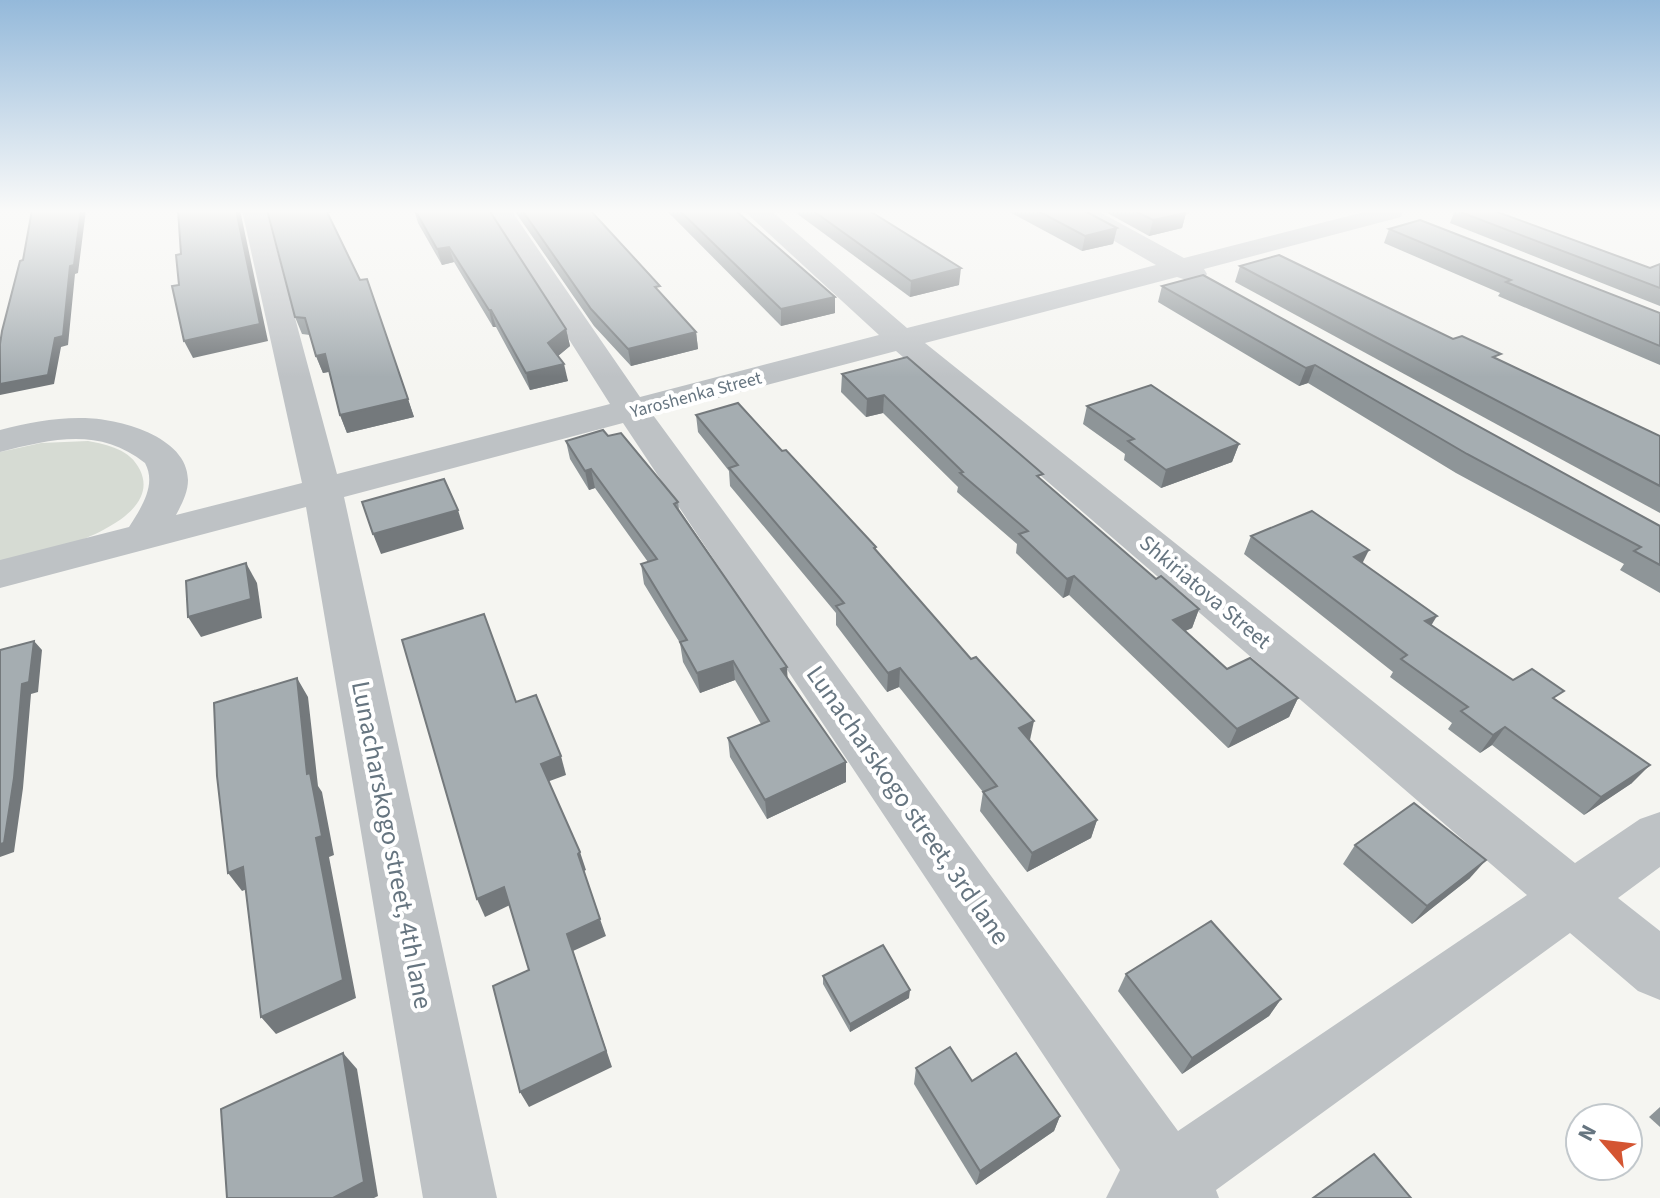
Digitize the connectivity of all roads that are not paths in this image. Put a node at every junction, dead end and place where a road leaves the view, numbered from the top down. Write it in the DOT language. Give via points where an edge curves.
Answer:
graph roads {
  1 [pos="268,266"];
  2 [pos="536,266"];
  3 [pos="818,266"];
  4 [pos="1179,266"];
  5 [pos="1220,289"];
  6 [pos="901,339"];
  7 [pos="633,412"];
  8 [pos="0,441"];
  9 [pos="323,492"];
  10 [pos="143,538"];
  11 [pos="0,574"];
  12 [pos="1660,836"];
  13 [pos="1573,898"];
  14 [pos="1660,970"];
  15 [pos="1165,1192"];
  16 [pos="460,1198"];
  1 -- 9 [label="street, Lunacharskogo street, 4th lane"];
  2 -- 7 [label="street, Lunacharskogo street, 3rd lane"];
  3 -- 6 [label="street, Shkiriatova Street"];
  4 -- 5 [label="street"];
  4 -- 6 [label="street, Yaroshenka Street"];
  6 -- 7 [label="street, Yaroshenka Street"];
  6 -- 13 [label="street, Shkiriatova Street"];
  7 -- 9 [label="street, Yaroshenka Street"];
  7 -- 15 [label="street, Lunacharskogo street, 3rd lane"];
  8 -- 10 [label="street" via="96,429 147,445 165,463 170,481"];
  9 -- 10 [label="street, Yaroshenka Street"];
  9 -- 16 [label="street, Lunacharskogo street, 4th lane"];
  10 -- 11 [label="street, Yaroshenka Street"];
  12 -- 13 [label="street"];
  13 -- 14 [label="street, Shkiriatova Street"];
  13 -- 15 [label="street"];
}
